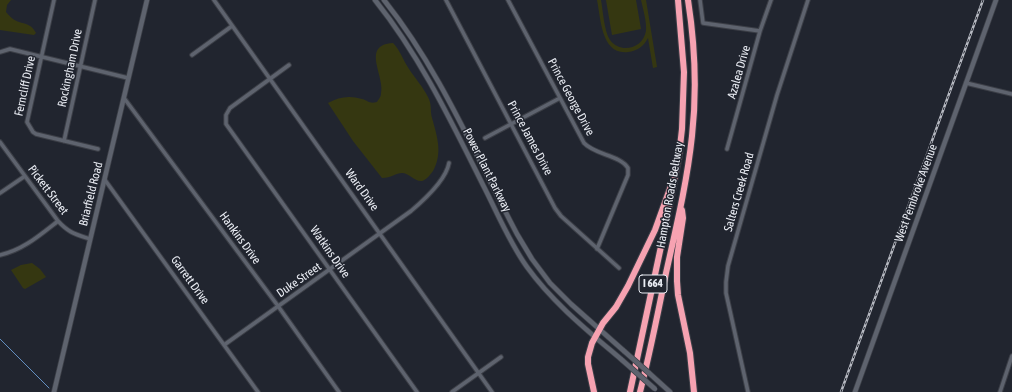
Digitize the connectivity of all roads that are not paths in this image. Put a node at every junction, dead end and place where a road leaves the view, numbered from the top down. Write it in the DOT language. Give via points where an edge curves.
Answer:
graph roads {
  1 [pos="54,0"];
  2 [pos="95,0"];
  3 [pos="147,0"];
  4 [pos="214,0"];
  5 [pos="375,0"];
  6 [pos="384,0"];
  7 [pos="446,0"];
  8 [pos="508,0"];
  9 [pos="678,0"];
  10 [pos="688,0"];
  11 [pos="700,0"];
  12 [pos="771,0"];
  13 [pos="808,0"];
  14 [pos="996,0"];
  15 [pos="232,26"];
  16 [pos="760,31"];
  17 [pos="0,52"];
  18 [pos="192,55"];
  19 [pos="41,57"];
  20 [pos="288,65"];
  21 [pos="81,68"];
  22 [pos="128,78"];
  23 [pos="270,80"];
  24 [pos="966,83"];
  25 [pos="1012,94"];
  26 [pos="124,98"];
  27 [pos="560,98"];
  28 [pos="511,124"];
  29 [pos="485,138"];
  30 [pos="64,140"];
  31 [pos="0,142"];
  32 [pos="98,149"];
  33 [pos="727,149"];
  34 [pos="449,163"];
  35 [pos="25,176"];
  36 [pos="676,176"];
  37 [pos="105,180"];
  38 [pos="0,193"];
  39 [pos="682,201"];
  40 [pos="58,221"];
  41 [pos="380,234"];
  42 [pos="90,239"];
  43 [pos="598,249"];
  44 [pos="0,255"];
  45 [pos="619,268"];
  46 [pos="330,270"];
  47 [pos="278,306"];
  48 [pos="599,329"];
  49 [pos="595,337"];
  50 [pos="224,345"];
  51 [pos="1012,356"];
  52 [pos="501,357"];
  53 [pos="479,373"];
  54 [pos="657,390"];
  55 [pos="694,391"];
  56 [pos="54,392"];
  57 [pos="258,392"];
  58 [pos="339,392"];
  59 [pos="417,392"];
  60 [pos="452,392"];
  61 [pos="492,392"];
  62 [pos="594,392"];
  63 [pos="630,392"];
  64 [pos="640,392"];
  65 [pos="670,392"];
  66 [pos="748,392"];
  67 [pos="855,392"];
  68 [pos="1000,392"];
  1 -- 19 [label="street, Ferncliff Drive"];
  2 -- 21 [label="street, Rockingham Drive"];
  3 -- 22 [label="main road, Briarfield Road"];
  4 -- 15 [label="street, Ward Drive"];
  5 -- 49 [label="main road, Power Plant Parkway" via="434,89 526,266 554,300"];
  6 -- 48 [label="main road, Power Plant Parkway" via="398,17 433,73 532,259 560,294"];
  7 -- 28 [label="street, Prince James Drive"];
  8 -- 27 [label="street, Prince George Drive"];
  9 -- 36 [label="highway, Hampton Roads Beltway / I 664" via="684,72 682,129"];
  10 -- 39 [label="highway, Hampton Roads Beltway / I 664" via="694,58 694,95 692,136"];
  11 -- 16 [label="street" via="703,23"];
  12 -- 16 [label="street, Azalea Drive"];
  13 -- 66 [label="street, Salters Creek Road" via="777,95 728,266 726,293"];
  14 -- 24 [label="main road, West Pembroke Avenue"];
  15 -- 18 [label="street"];
  15 -- 23 [label="street, Ward Drive"];
  16 -- 33 [label="street, Azalea Drive"];
  17 -- 19 [label="street" via="10,49"];
  19 -- 21 [label="street"];
  19 -- 30 [label="street, Ferncliff Drive" via="27,122 36,134"];
  20 -- 23 [label="street"];
  21 -- 22 [label="street"];
  21 -- 30 [label="street, Rockingham Drive"];
  22 -- 26 [label="main road, Briarfield Road"];
  23 -- 41 [label="street, Ward Drive"];
  23 -- 46 [label="street, Watkins Drive" via="230,108 226,115 226,124"];
  24 -- 25 [label="street"];
  24 -- 67 [label="main road, West Pembroke Avenue"];
  26 -- 37 [label="main road, Briarfield Road"];
  26 -- 47 [label="street, Hankins Drive"];
  27 -- 28 [label="street"];
  27 -- 43 [label="street, Prince George Drive" via="584,143 591,149 623,162 628,168 628,176"];
  28 -- 29 [label="street"];
  28 -- 43 [label="street, Prince James Drive" via="558,213"];
  30 -- 32 [label="street, Ferncliff Drive"];
  31 -- 35 [label="street, Pickett Street"];
  34 -- 41 [label="street, Duke Street" via="446,173 424,200"];
  35 -- 38 [label="street"];
  35 -- 40 [label="street, Pickett Street"];
  36 -- 48 [label="highway" via="669,187 655,230 628,286"];
  36 -- 63 [label="highway, Hampton Roads Beltway / I 664"];
  37 -- 42 [label="main road, Briarfield Road"];
  37 -- 50 [label="street, Garrett Drive"];
  39 -- 55 [label="highway" via="677,281"];
  39 -- 64 [label="highway, Hampton Roads Beltway / I 664"];
  40 -- 42 [label="street, Pickett Street" via="66,230"];
  40 -- 44 [label="street" via="15,251"];
  41 -- 46 [label="street, Duke Street"];
  41 -- 53 [label="street, Ward Drive"];
  42 -- 56 [label="main road, Briarfield Road"];
  43 -- 45 [label="street, Prince James Drive"];
  46 -- 47 [label="street, Duke Street"];
  46 -- 59 [label="street, Watkins Drive"];
  47 -- 50 [label="street, Duke Street"];
  47 -- 58 [label="street, Hankins Drive"];
  48 -- 49 [label="highway"];
  48 -- 65 [label="main road, Power Plant Parkway, bridge"];
  49 -- 54 [label="main road, Power Plant Parkway, bridge"];
  49 -- 62 [label="highway" via="588,357"];
  50 -- 57 [label="street, Garrett Drive"];
  51 -- 68 [label="street"];
  52 -- 53 [label="street"];
  53 -- 60 [label="street"];
  53 -- 61 [label="street, Ward Drive"];
}
